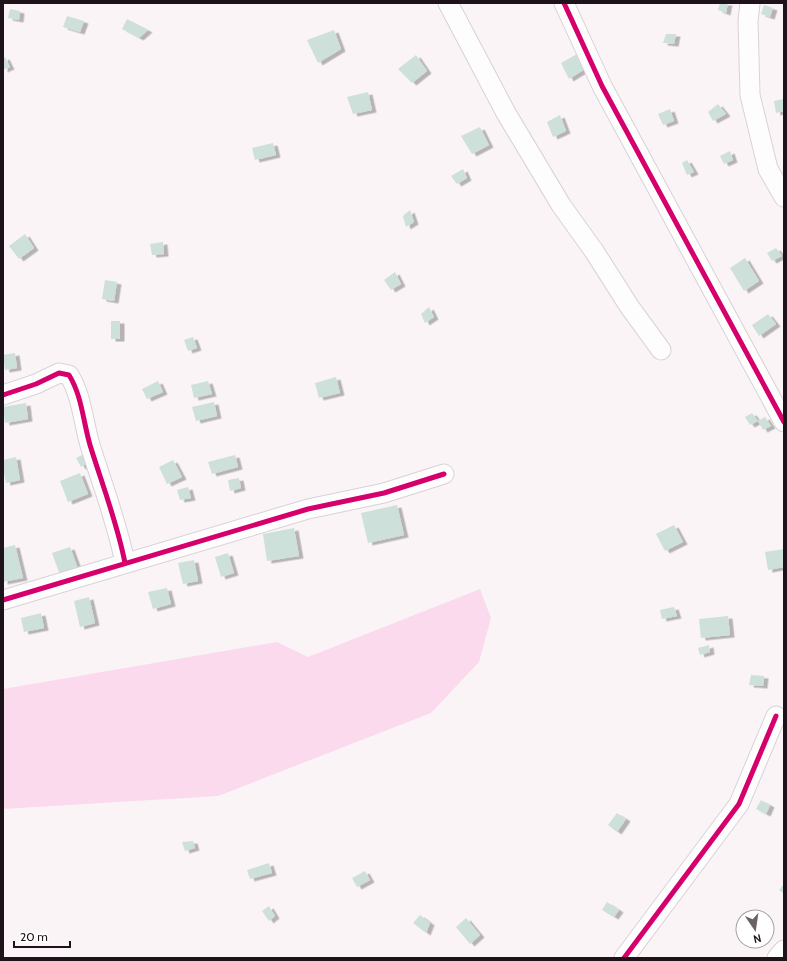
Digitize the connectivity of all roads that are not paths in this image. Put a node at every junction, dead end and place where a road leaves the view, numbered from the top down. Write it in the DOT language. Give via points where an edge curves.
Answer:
graph roads {
  1 [pos="448,3"];
  2 [pos="564,3"];
  3 [pos="750,3"];
  4 [pos="784,197"];
  5 [pos="661,350"];
  6 [pos="3,395"];
  7 [pos="784,422"];
  8 [pos="444,474"];
  9 [pos="125,563"];
  10 [pos="3,600"];
  11 [pos="776,716"];
  12 [pos="784,950"];
  13 [pos="624,958"];
  14 [pos="777,958"];
  1 -- 5 [label="street" via="506,113 561,205"];
  2 -- 7 [label="street" via="602,86"];
  3 -- 4 [label="street" via="750,96 768,169"];
  6 -- 9 [label="street" via="59,373 69,375 76,387"];
  8 -- 9 [label="street" via="384,493 308,509"];
  9 -- 10 [label="street"];
  11 -- 13 [label="street" via="739,804"];
  12 -- 14 [label="street"];
}
